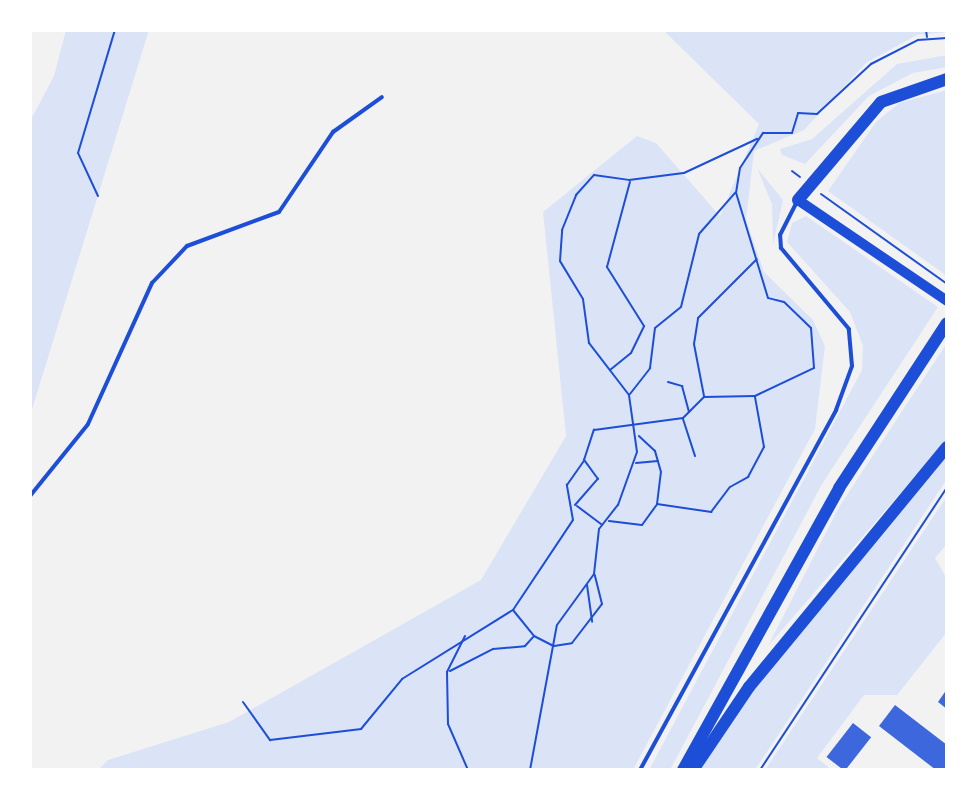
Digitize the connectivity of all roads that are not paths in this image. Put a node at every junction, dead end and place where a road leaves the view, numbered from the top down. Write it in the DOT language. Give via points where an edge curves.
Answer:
graph roads {
  1 [pos="947,79"];
  2 [pos="382,97"];
  3 [pos="798,200"];
  4 [pos="947,301"];
  5 [pos="947,323"];
  6 [pos="947,447"];
  7 [pos="30,496"];
  8 [pos="640,770"];
  9 [pos="683,770"];
  10 [pos="693,770"];
  1 -- 3 [label="highway" via="881,102"];
  2 -- 7 [label="lane" via="333,132 279,212 187,246 152,283 88,424"];
  3 -- 4 [label="main road"];
  3 -- 8 [label="lane" via="780,235 781,248 849,329 852,366 836,410"];
  5 -- 9 [label="highway" via="839,488"];
  6 -- 10 [label="highway" via="749,687"];
}
